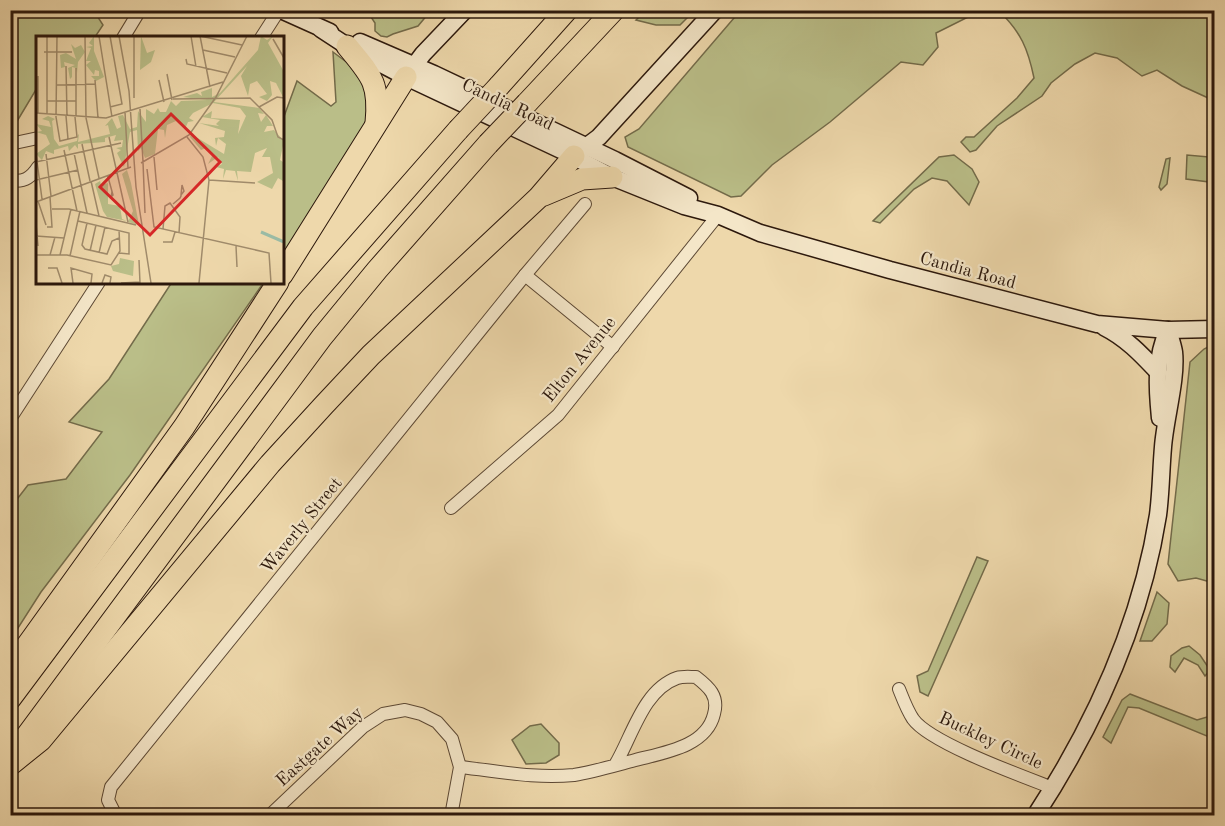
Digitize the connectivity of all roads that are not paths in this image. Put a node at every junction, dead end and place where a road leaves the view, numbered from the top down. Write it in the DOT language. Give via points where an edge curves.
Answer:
graph roads {
  1 [pos="140,10"];
  2 [pos="280,10"];
  3 [pos="465,10"];
  4 [pos="567,10"];
  5 [pos="614,10"];
  6 [pos="715,10"];
  7 [pos="321,29"];
  8 [pos="124,36"];
  9 [pos="262,36"];
  10 [pos="347,46"];
  11 [pos="410,71"];
  12 [pos="376,123"];
  13 [pos="36,138"];
  14 [pos="10,144"];
  15 [pos="581,152"];
  16 [pos="36,169"];
  17 [pos="612,177"];
  18 [pos="10,180"];
  19 [pos="538,198"];
  20 [pos="585,204"];
  21 [pos="718,215"];
  22 [pos="284,272"];
  23 [pos="525,275"];
  24 [pos="98,284"];
  25 [pos="277,284"];
  26 [pos="1097,324"];
  27 [pos="1215,329"];
  28 [pos="1168,330"];
  29 [pos="612,347"];
  30 [pos="1158,372"];
  31 [pos="10,419"];
  32 [pos="1163,446"];
  33 [pos="451,508"];
  34 [pos="10,669"];
  35 [pos="899,689"];
  36 [pos="10,699"];
  37 [pos="10,757"];
  38 [pos="10,765"];
  39 [pos="615,765"];
  40 [pos="460,767"];
  41 [pos="1053,788"];
  42 [pos="116,816"];
  43 [pos="269,816"];
  44 [pos="451,816"];
  45 [pos="1035,816"];
  1 -- 8 [label="street"];
  2 -- 7 [label="main road, Candia Road"];
  2 -- 9 [label="street"];
  3 -- 11 [label="main road"];
  4 -- 36 [label="highway, bridge" via="303,307"];
  5 -- 37 [label="highway, bridge" via="489,144 322,337"];
  6 -- 15 [label="main road"];
  7 -- 10 [label="main road, Candia Road"];
  7 -- 11 [label="main road, Candia Road" via="352,39"];
  10 -- 11 [label="main road, Candia Road"];
  10 -- 12 [label="highway" via="374,83"];
  11 -- 12 [label="highway"];
  11 -- 15 [label="main road, Candia Road"];
  12 -- 22 [label="highway"];
  13 -- 14 [label="street"];
  15 -- 17 [label="main road, Candia Road"];
  15 -- 19 [label="highway"];
  15 -- 21 [label="main road, Candia Road" via="688,197"];
  16 -- 18 [label="street" via="29,178"];
  17 -- 19 [label="highway" via="582,179"];
  17 -- 21 [label="main road, Candia Road" via="684,206"];
  19 -- 38 [label="highway" via="371,355 270,464 42,740"];
  20 -- 23 [label="street, Waverly Street"];
  21 -- 26 [label="main road, Candia Road" via="791,243"];
  21 -- 29 [label="street, Elton Avenue"];
  23 -- 29 [label="street"];
  23 -- 42 [label="street, Waverly Street" via="111,787 108,800"];
  24 -- 31 [label="street"];
  25 -- 34 [label="highway" via="184,427"];
  26 -- 28 [label="main road, Candia Road"];
  26 -- 30 [label="main road" via="1120,336"];
  27 -- 28 [label="main road, Candia Road"];
  28 -- 30 [label="main road" via="1161,344"];
  28 -- 32 [label="main road" via="1174,358"];
  29 -- 33 [label="street, Elton Avenue" via="558,415"];
  30 -- 32 [label="main road"];
  32 -- 41 [label="main road" via="1154,536 1125,642 1099,704"];
  35 -- 41 [label="street, Buckley Circle" via="913,719 932,734"];
  39 -- 39 [label="street" via="670,751 702,736 712,722 717,704 710,688 696,677 678,678 664,686 642,713"];
  39 -- 40 [label="street" via="575,775 551,776"];
  40 -- 43 [label="street, Eastgate Way" via="452,739 437,722 405,710 383,714 363,727"];
  40 -- 44 [label="street, Eastgate Way"];
  41 -- 45 [label="main road"];
}
